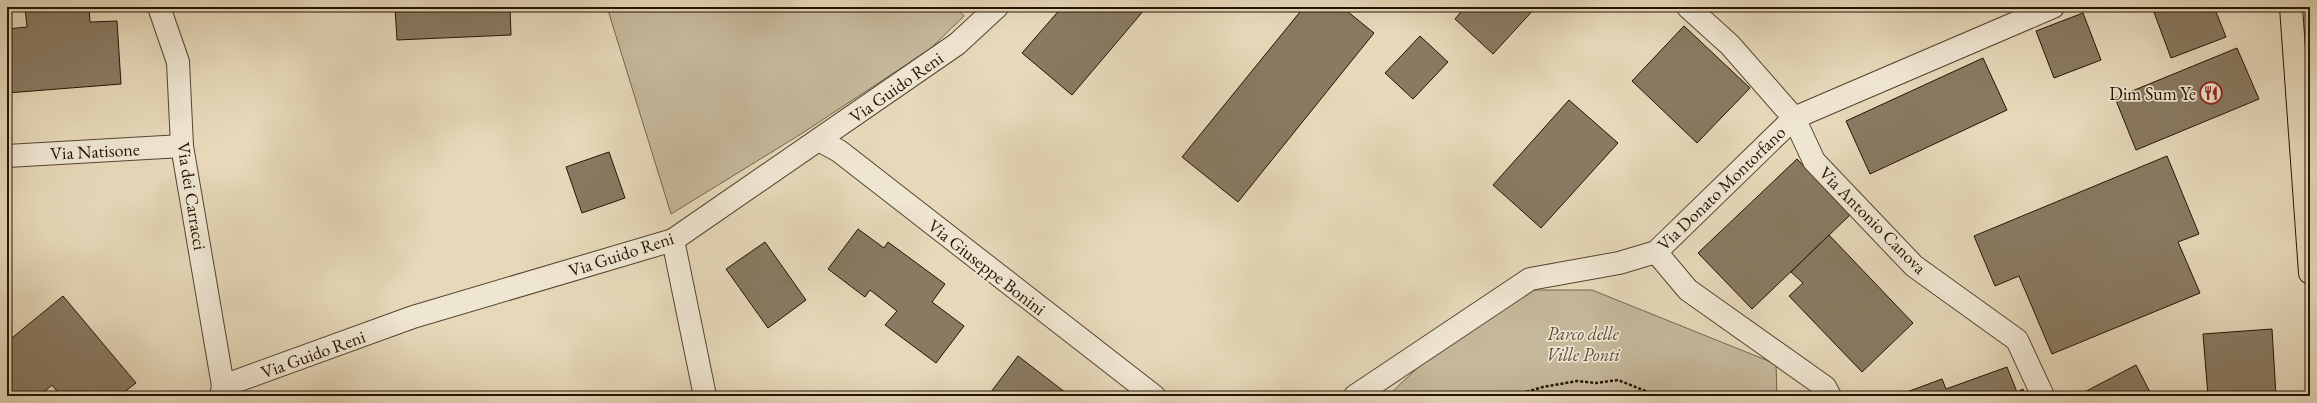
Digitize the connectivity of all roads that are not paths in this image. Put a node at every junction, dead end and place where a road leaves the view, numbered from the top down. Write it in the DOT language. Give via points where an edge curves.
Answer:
graph roads {
  1 [pos="159,7"];
  2 [pos="997,7"];
  3 [pos="1688,7"];
  4 [pos="2053,7"];
  5 [pos="2291,7"];
  6 [pos="2303,80"];
  7 [pos="1794,118"];
  8 [pos="820,140"];
  9 [pos="182,146"];
  10 [pos="7,156"];
  11 [pos="673,240"];
  12 [pos="1656,252"];
  13 [pos="2310,273"];
  14 [pos="222,391"];
  15 [pos="706,396"];
  16 [pos="1154,396"];
  17 [pos="1355,396"];
  18 [pos="1830,396"];
  19 [pos="2043,396"];
  1 -- 9 [label="street, Via dei Carracci" via="178,62"];
  2 -- 8 [label="street, Via Guido Reni" via="957,44"];
  3 -- 7 [label="street, Via Antonio Canova" via="1730,45"];
  4 -- 7 [label="street, Via Donato Montorfano"];
  5 -- 6 [label="main road"];
  6 -- 13 [label="main road"];
  7 -- 12 [label="street, Via Donato Montorfano"];
  7 -- 19 [label="street, Via Antonio Canova" via="1814,161 1914,266 2017,340"];
  8 -- 11 [label="street, Via Guido Reni"];
  8 -- 16 [label="street, Via Giuseppe Bonini" via="839,151"];
  9 -- 10 [label="street, Via Natisone"];
  9 -- 14 [label="street, Via dei Carracci"];
  11 -- 14 [label="street, Via Guido Reni" via="413,318"];
  11 -- 15 [label="street"];
  12 -- 17 [label="street, Via Donato Montorfano" via="1619,263 1530,278"];
  12 -- 18 [label="street" via="1688,290 1825,387"];
}
